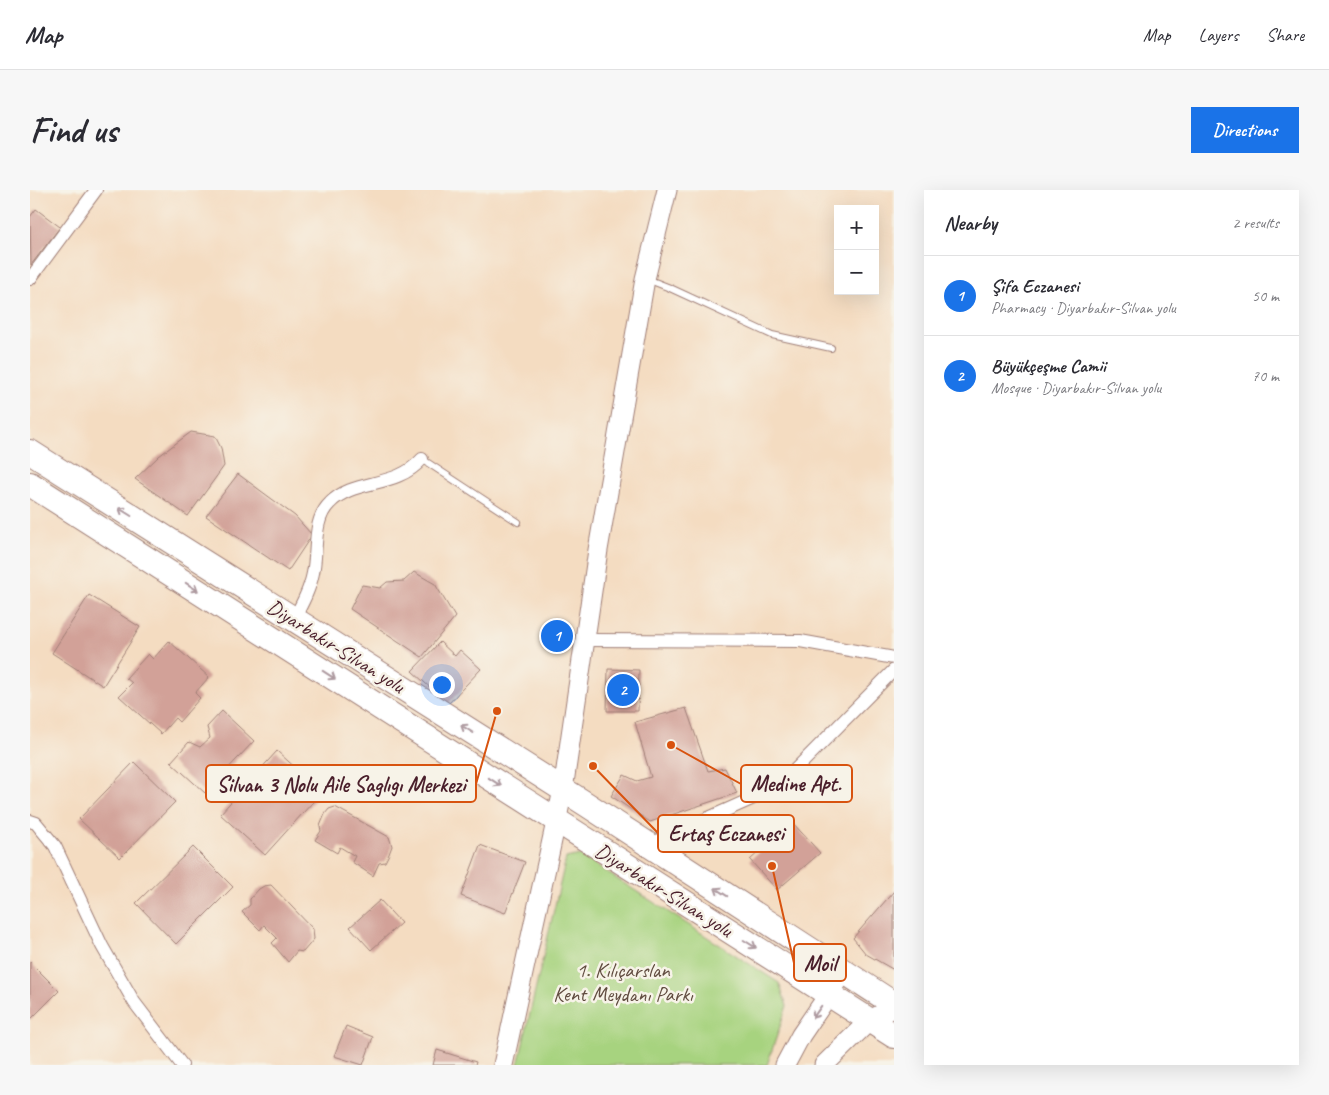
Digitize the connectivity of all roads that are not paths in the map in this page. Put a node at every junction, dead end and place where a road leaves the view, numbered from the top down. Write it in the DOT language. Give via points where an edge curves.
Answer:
graph roads {
  1 [pos="96,190"];
  2 [pos="667,190"];
  3 [pos="30,279"];
  4 [pos="645,279"];
  5 [pos="831,348"];
  6 [pos="30,452"];
  7 [pos="422,460"];
  8 [pos="30,484"];
  9 [pos="518,522"];
  10 [pos="294,619"];
  11 [pos="585,640"];
  12 [pos="894,658"];
  13 [pos="894,670"];
  14 [pos="564,790"];
  15 [pos="30,821"];
  16 [pos="556,822"];
  17 [pos="648,844"];
  18 [pos="844,972"];
  19 [pos="830,994"];
  20 [pos="894,1006"];
  21 [pos="870,1020"];
  22 [pos="894,1036"];
  23 [pos="182,1065"];
  24 [pos="503,1065"];
  25 [pos="785,1065"];
  26 [pos="824,1065"];
  1 -- 3 [label="street"];
  2 -- 4 [label="street"];
  4 -- 5 [label="lane" via="754,328"];
  4 -- 11 [label="street"];
  10 -- 6 [label="highway, Diyarbakır-Silvan yolu, one-way"];
  7 -- 9 [label="lane"];
  7 -- 10 [label="street" via="401,476 341,494 328,504 320,520 313,575"];
  8 -- 16 [label="highway, Diyarbakır-Silvan yolu, one-way"];
  14 -- 10 [label="highway, Diyarbakır-Silvan yolu, one-way"];
  11 -- 12 [label="street" via="800,641"];
  11 -- 14 [label="street"];
  13 -- 17 [label="street" via="784,781 758,796"];
  14 -- 16 [label="street"];
  14 -- 17 [label="highway, Diyarbakır-Silvan yolu"];
  15 -- 23 [label="street" via="36,823 55,846 102,946 129,994"];
  16 -- 19 [label="highway, Diyarbakır-Silvan yolu, one-way"];
  16 -- 24 [label="street"];
  18 -- 17 [label="highway, Diyarbakır-Silvan yolu, one-way"];
  18 -- 19 [label="street"];
  18 -- 20 [label="highway, Diyarbakır-Silvan yolu"];
  19 -- 21 [label="highway, Diyarbakır-Silvan yolu"];
  19 -- 25 [label="street, one-way" via="801,1035"];
  20 -- 21 [label="street"];
  21 -- 22 [label="highway, Diyarbakır-Silvan yolu"];
  21 -- 26 [label="street"];
}
